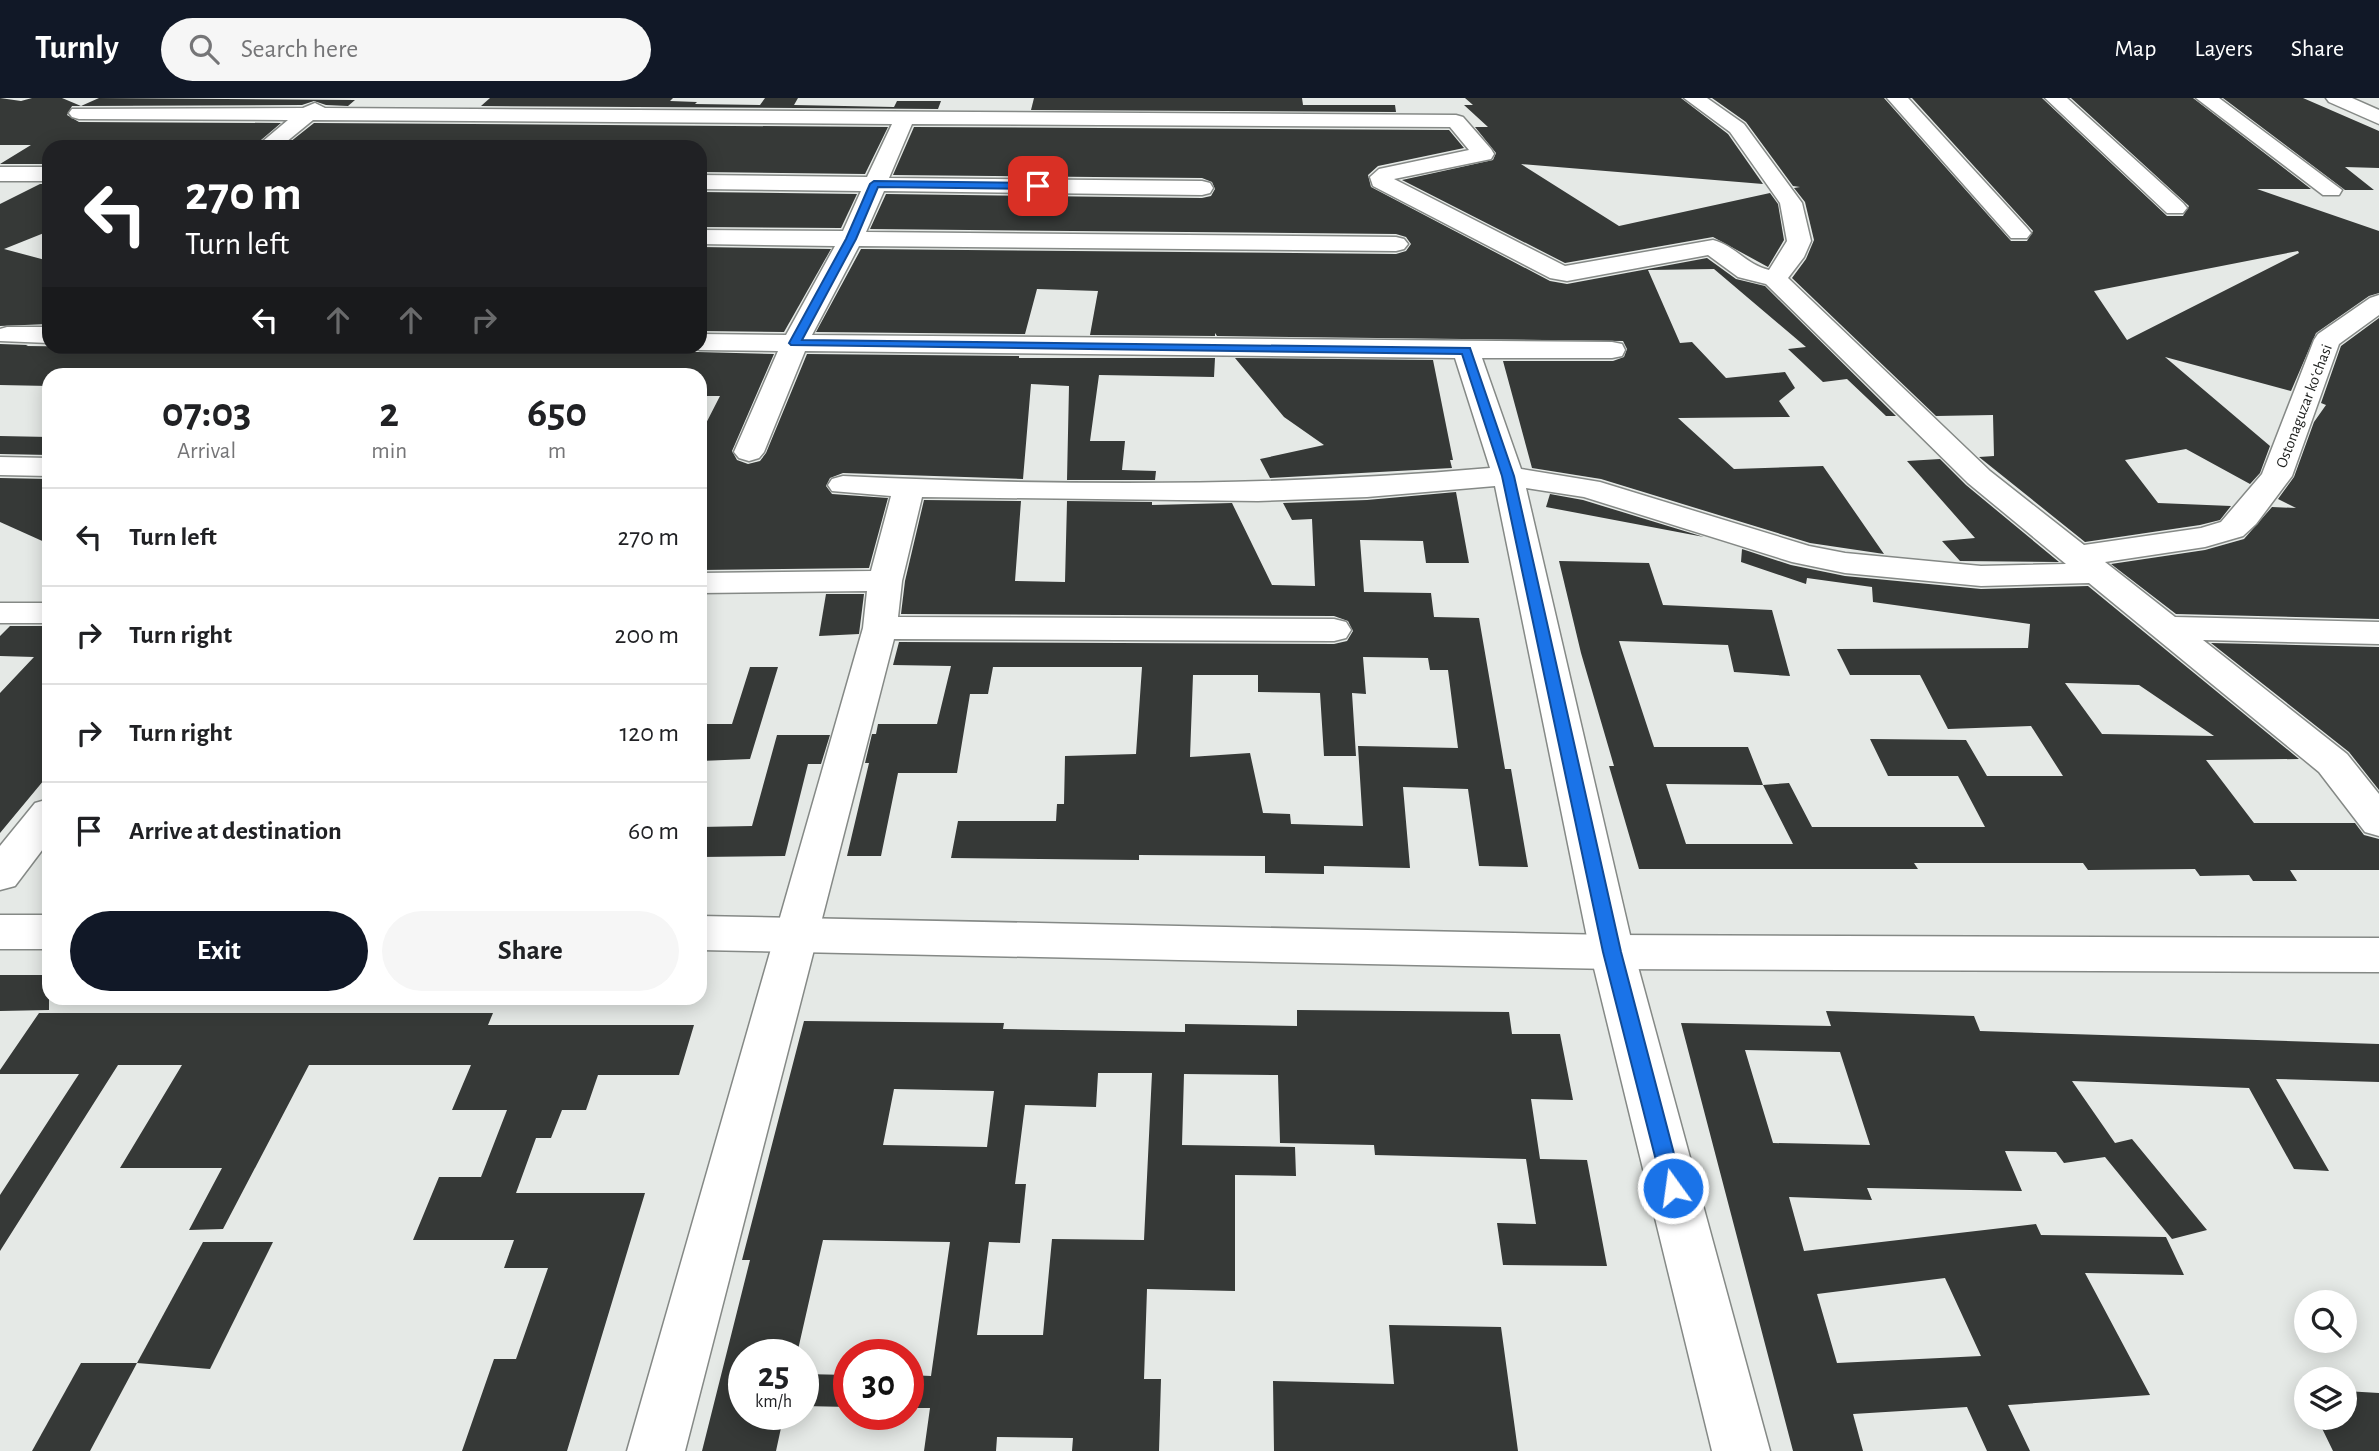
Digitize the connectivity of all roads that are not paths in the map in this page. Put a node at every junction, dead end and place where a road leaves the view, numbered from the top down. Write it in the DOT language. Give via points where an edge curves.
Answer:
graph roads {
  1 [pos="327,98"];
  2 [pos="1314,98"];
  3 [pos="1694,98"];
  4 [pos="1897,98"];
  5 [pos="2055,98"];
  6 [pos="2206,98"];
  7 [pos="2336,98"];
  8 [pos="942,108"];
  9 [pos="79,113"];
  10 [pos="306,116"];
  11 [pos="905,117"];
  12 [pos="2379,118"];
  13 [pos="1323,121"];
  14 [pos="276,140"];
  15 [pos="0,174"];
  16 [pos="38,174"];
  17 [pos="707,182"];
  18 [pos="0,184"];
  19 [pos="874,184"];
  20 [pos="1202,188"];
  21 [pos="2331,190"];
  22 [pos="2175,208"];
  23 [pos="2019,233"];
  24 [pos="707,237"];
  25 [pos="851,239"];
  26 [pos="1396,244"];
  27 [pos="1775,279"];
  28 [pos="2379,303"];
  29 [pos="7,335"];
  30 [pos="42,335"];
  31 [pos="707,342"];
  32 [pos="795,343"];
  33 [pos="1466,350"];
  34 [pos="1612,350"];
  35 [pos="749,452"];
  36 [pos="0,466"];
  37 [pos="42,467"];
  38 [pos="1508,476"];
  39 [pos="843,485"];
  40 [pos="909,488"];
  41 [pos="2088,565"];
  42 [pos="885,581"];
  43 [pos="707,583"];
  44 [pos="0,613"];
  45 [pos="42,613"];
  46 [pos="880,628"];
  47 [pos="2168,628"];
  48 [pos="1334,630"];
  49 [pos="2379,633"];
  50 [pos="42,822"];
  51 [pos="2379,822"];
  52 [pos="0,875"];
  53 [pos="0,932"];
  54 [pos="42,932"];
  55 [pos="707,933"];
  56 [pos="797,933"];
  57 [pos="1612,952"];
  58 [pos="2379,955"];
  59 [pos="656,1451"];
  60 [pos="1741,1451"];
  1 -- 10 [label="street"];
  2 -- 13 [label="street"];
  3 -- 27 [label="street" via="1737,128 1791,203 1798,241"];
  4 -- 23 [label="street"];
  5 -- 22 [label="street"];
  6 -- 21 [label="street"];
  7 -- 12 [label="street"];
  8 -- 11 [label="street"];
  8 -- 13 [label="street"];
  9 -- 10 [label="street"];
  10 -- 11 [label="street"];
  10 -- 14 [label="street"];
  11 -- 19 [label="street"];
  13 -- 27 [label="street" via="1456,121 1483,154 1387,174 1381,181 1559,273 1713,247 1747,272"];
  15 -- 16 [label="street"];
  16 -- 18 [label="street"];
  17 -- 19 [label="street"];
  19 -- 20 [label="street"];
  19 -- 25 [label="street"];
  24 -- 25 [label="street"];
  25 -- 26 [label="street"];
  25 -- 32 [label="street"];
  27 -- 41 [label="street" via="1979,477"];
  28 -- 41 [label="street, Ostonaguzar koʻchasi" via="2327,340 2277,476 2232,529"];
  29 -- 30 [label="street"];
  31 -- 32 [label="street"];
  32 -- 33 [label="street"];
  32 -- 35 [label="street"];
  33 -- 34 [label="street"];
  33 -- 38 [label="street"];
  36 -- 37 [label="street"];
  38 -- 40 [label="street, Ostonaguzar koʻchasi" via="1258,492"];
  38 -- 41 [label="street, Ostonaguzar koʻchasi" via="1589,489 1780,548 1845,563 1981,576"];
  38 -- 57 [label="street"];
  39 -- 40 [label="street, Ostonaguzar koʻchasi"];
  40 -- 42 [label="street"];
  41 -- 47 [label="street"];
  42 -- 43 [label="street"];
  42 -- 46 [label="street"];
  44 -- 45 [label="street"];
  46 -- 48 [label="street"];
  46 -- 56 [label="street"];
  47 -- 49 [label="street"];
  47 -- 51 [label="street" via="2333,763"];
  50 -- 52 [label="street"];
  53 -- 54 [label="street"];
  55 -- 56 [label="street"];
  56 -- 57 [label="street"];
  56 -- 59 [label="street"];
  57 -- 58 [label="street"];
  57 -- 60 [label="street"];
}
